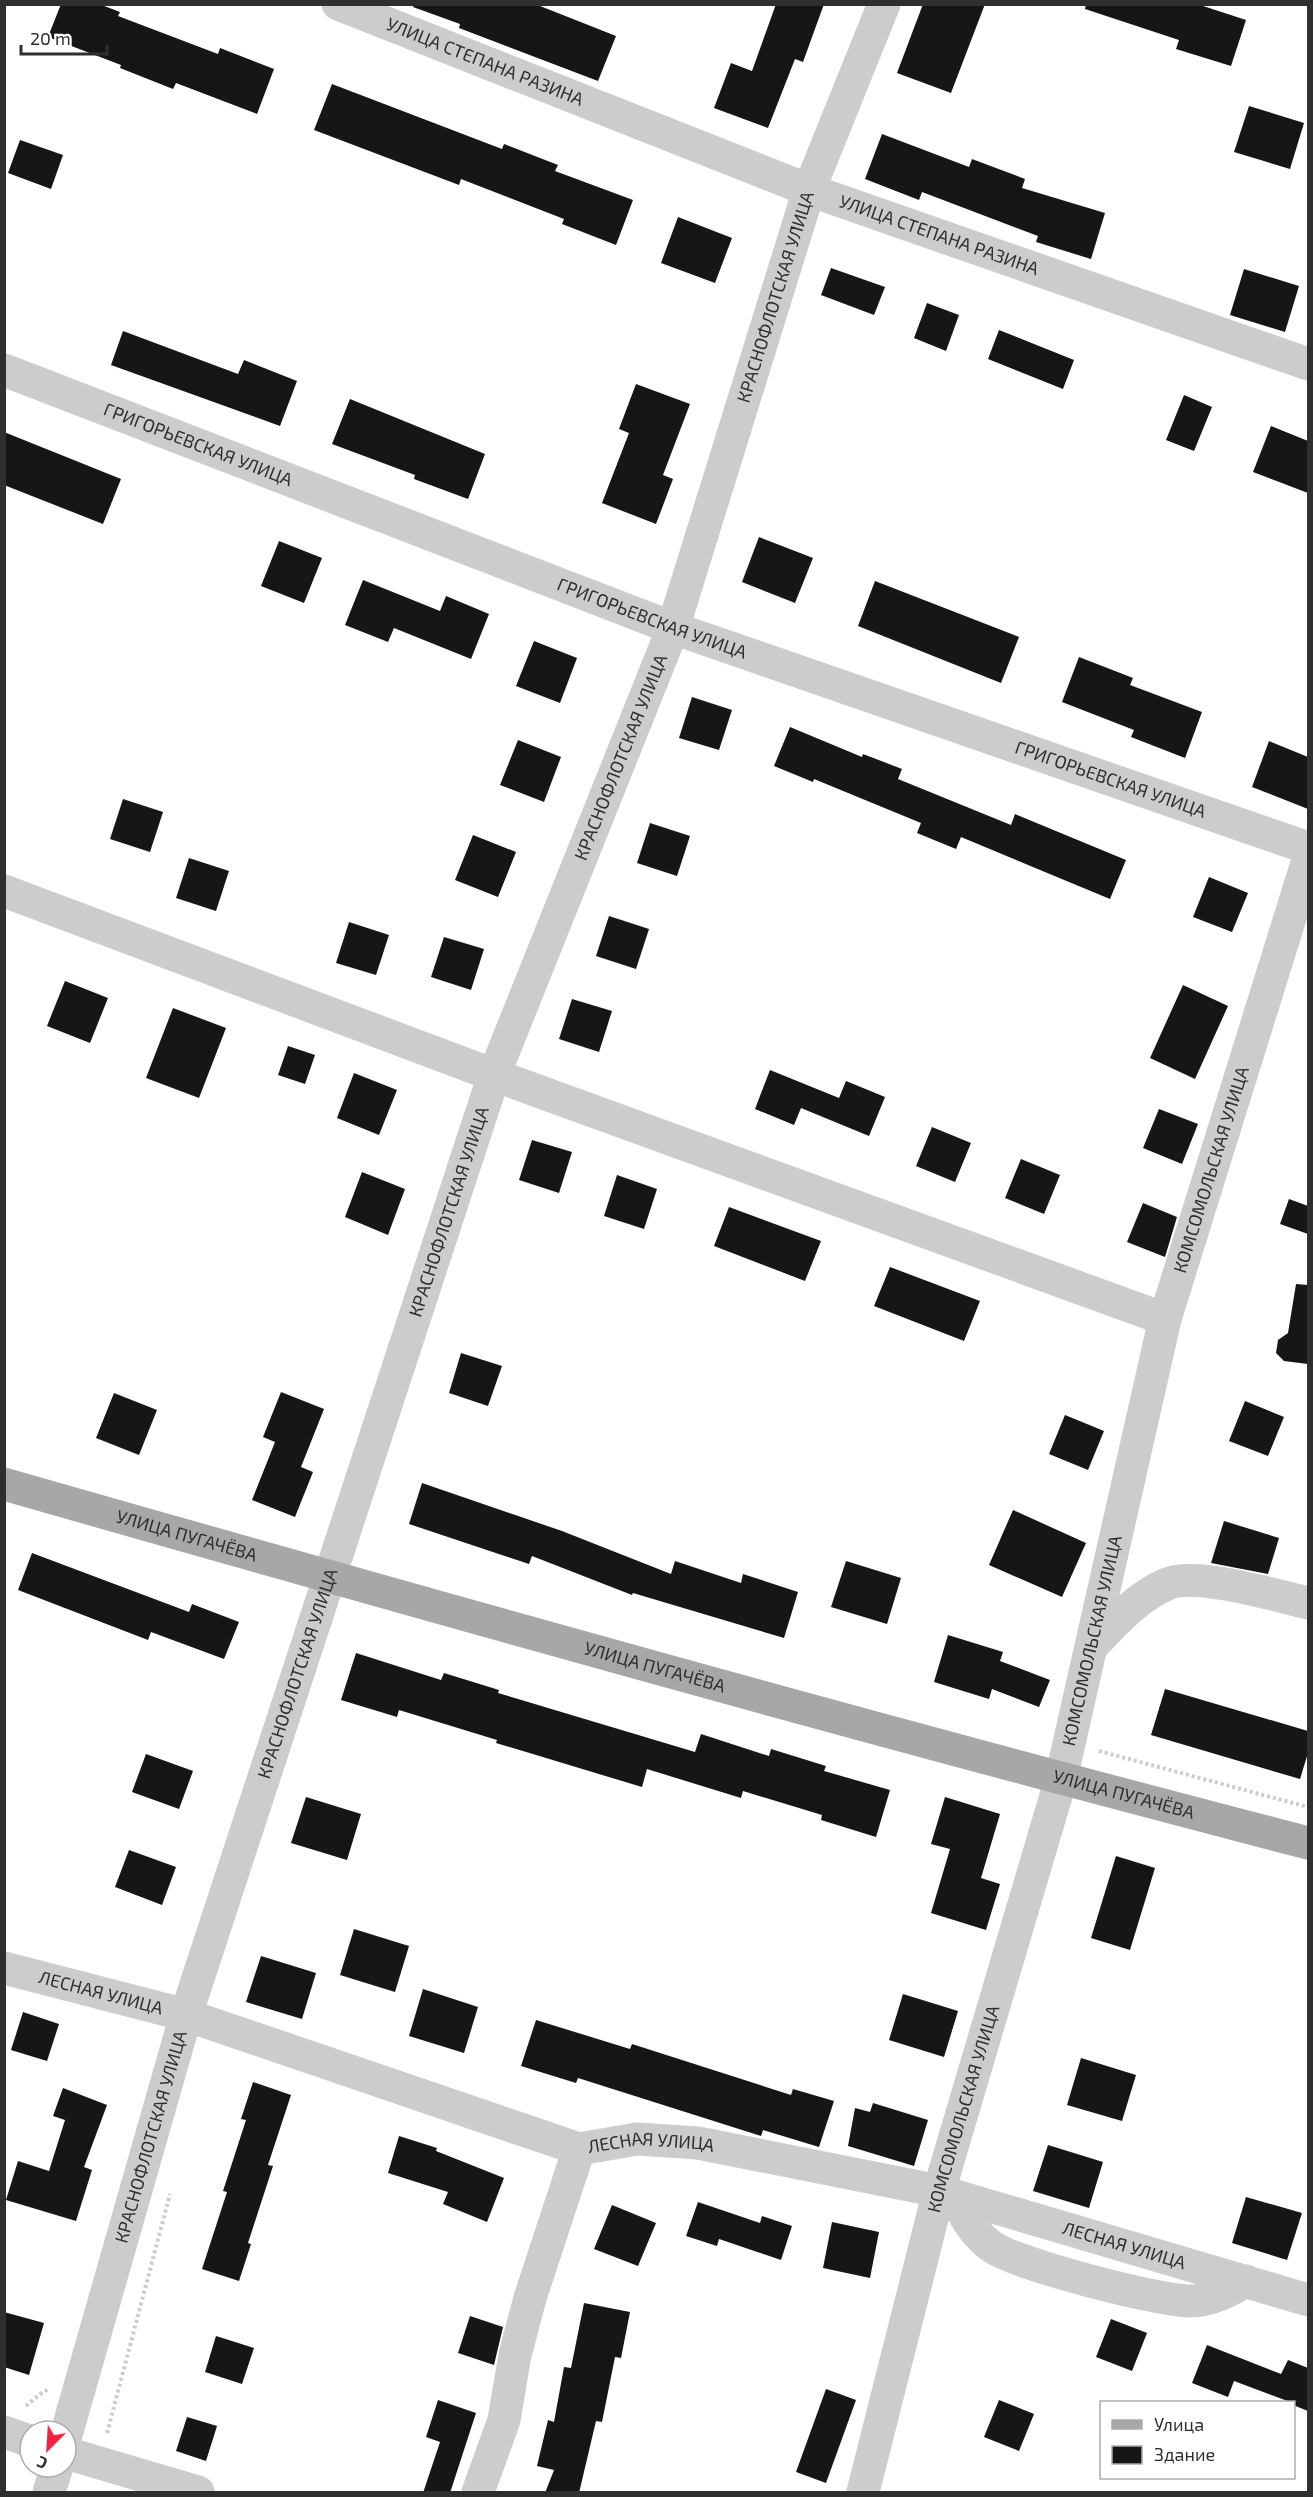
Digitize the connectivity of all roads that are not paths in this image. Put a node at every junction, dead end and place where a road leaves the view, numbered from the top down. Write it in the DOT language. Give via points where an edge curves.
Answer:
graph roads {
  1 [pos="338,4"];
  2 [pos="884,4"];
  3 [pos="809,190"];
  4 [pos="1308,364"];
  5 [pos="4,370"];
  6 [pos="673,628"];
  7 [pos="1308,848"];
  8 [pos="1308,860"];
  9 [pos="4,891"];
  10 [pos="494,1075"];
  11 [pos="1165,1319"];
  12 [pos="4,1484"];
  13 [pos="329,1577"];
  14 [pos="1308,1603"];
  15 [pos="1092,1646"];
  16 [pos="1061,1779"];
  17 [pos="1308,1843"];
  18 [pos="4,1968"];
  19 [pos="186,2015"];
  20 [pos="579,2149"];
  21 [pos="946,2193"];
  22 [pos="1246,2281"];
  23 [pos="1308,2300"];
  24 [pos="71,2419"];
  25 [pos="78,2457"];
  26 [pos="198,2493"];
  27 [pos="478,2493"];
  28 [pos="863,2493"];
  1 -- 3 [label="street, УЛИЦА СТЕПАНА РАЗИНА"];
  2 -- 3 [label="street, КРАСНОФЛОТСКАЯ УЛИЦА"];
  3 -- 4 [label="street, УЛИЦА СТЕПАНА РАЗИНА"];
  3 -- 6 [label="street, КРАСНОФЛОТСКАЯ УЛИЦА"];
  5 -- 6 [label="street, ГРИГОРЬЕВСКАЯ УЛИЦА"];
  6 -- 7 [label="street, ГРИГОРЬЕВСКАЯ УЛИЦА"];
  6 -- 10 [label="street, КРАСНОФЛОТСКАЯ УЛИЦА"];
  8 -- 11 [label="street, КОМСОМОЛЬСКАЯ УЛИЦА"];
  9 -- 10 [label="street"];
  10 -- 11 [label="street"];
  10 -- 13 [label="street, КРАСНОФЛОТСКАЯ УЛИЦА"];
  11 -- 15 [label="street, КОМСОМОЛЬСКАЯ УЛИЦА"];
  12 -- 13 [label="main road, УЛИЦА ПУГАЧЁВА"];
  13 -- 16 [label="main road, УЛИЦА ПУГАЧЁВА"];
  13 -- 19 [label="street, КРАСНОФЛОТСКАЯ УЛИЦА"];
  14 -- 15 [label="street" via="1210,1581 1169,1583 1130,1606"];
  15 -- 16 [label="street, КОМСОМОЛЬСКАЯ УЛИЦА"];
  16 -- 17 [label="main road, УЛИЦА ПУГАЧЁВА"];
  16 -- 21 [label="street, КОМСОМОЛЬСКАЯ УЛИЦА"];
  18 -- 19 [label="street, ЛЕСНАЯ УЛИЦА"];
  19 -- 20 [label="street, ЛЕСНАЯ УЛИЦА"];
  19 -- 24 [label="street, КРАСНОФЛОТСКАЯ УЛИЦА"];
  20 -- 21 [label="street, ЛЕСНАЯ УЛИЦА" via="638,2139 698,2143"];
  20 -- 27 [label="street" via="530,2298 514,2355 504,2420"];
  21 -- 22 [label="street, ЛЕСНАЯ УЛИЦА"];
  21 -- 22 [label="street" via="972,2229 992,2247 1024,2261 1155,2297 1191,2301 1220,2296"];
  21 -- 28 [label="street, КОМСОМОЛЬСКАЯ УЛИЦА"];
  22 -- 23 [label="street, ЛЕСНАЯ УЛИЦА"];
  25 -- 26 [label="street"];
}
